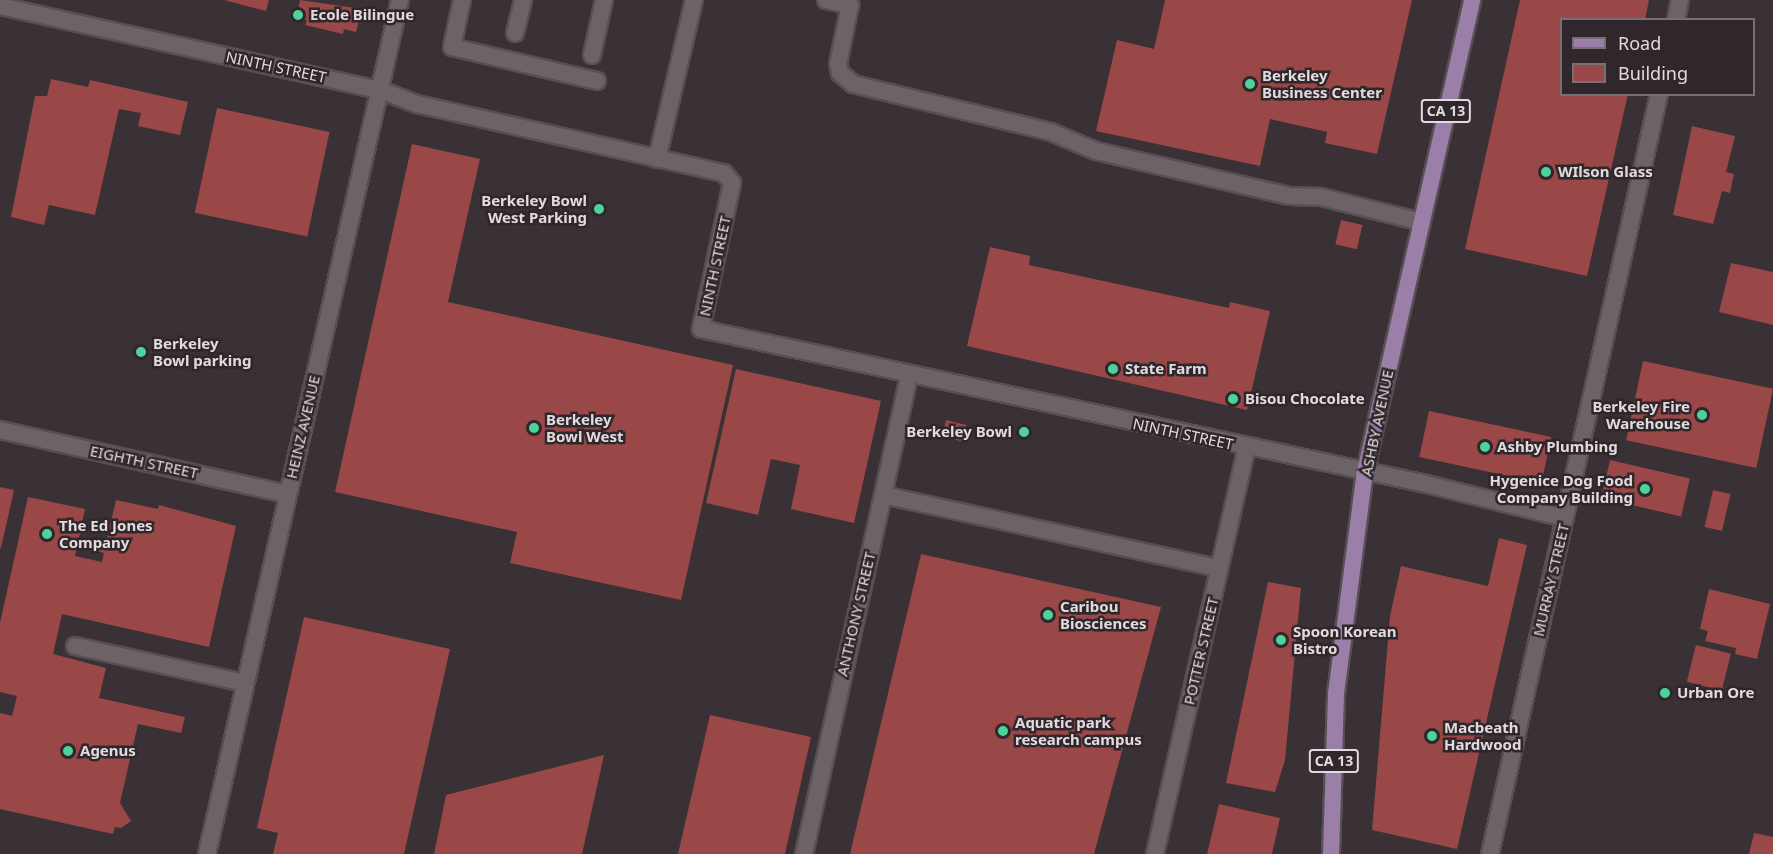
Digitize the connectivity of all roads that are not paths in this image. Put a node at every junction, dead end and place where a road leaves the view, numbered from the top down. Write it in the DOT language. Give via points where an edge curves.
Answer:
graph roads {
  1 [pos="400,0"];
  2 [pos="462,0"];
  3 [pos="523,0"];
  4 [pos="604,0"];
  5 [pos="694,0"];
  6 [pos="826,0"];
  7 [pos="1472,0"];
  8 [pos="1680,0"];
  9 [pos="0,6"];
  10 [pos="1676,18"];
  11 [pos="515,33"];
  12 [pos="592,55"];
  13 [pos="597,81"];
  14 [pos="380,90"];
  15 [pos="1659,96"];
  16 [pos="657,159"];
  17 [pos="1420,222"];
  18 [pos="909,375"];
  19 [pos="0,430"];
  20 [pos="1247,447"];
  21 [pos="1365,472"];
  22 [pos="287,494"];
  23 [pos="883,495"];
  24 [pos="1565,518"];
  25 [pos="1220,568"];
  26 [pos="75,646"];
  27 [pos="245,683"];
  28 [pos="207,854"];
  29 [pos="804,854"];
  30 [pos="1155,854"];
  31 [pos="1331,854"];
  32 [pos="1490,854"];
  1 -- 14 [label="street, HEINZ AVENUE"];
  2 -- 13 [label="street" via="452,47"];
  3 -- 11 [label="street"];
  4 -- 12 [label="street"];
  5 -- 16 [label="street"];
  6 -- 17 [label="street" via="850,5 838,64 840,73 853,84 1051,132 1096,152 1289,196 1321,197"];
  7 -- 17 [label="main road, ASHBY AVENUE / CA 13"];
  8 -- 10 [label="street"];
  9 -- 14 [label="street, NINTH STREET"];
  14 -- 16 [label="street, NINTH STREET" via="417,104"];
  14 -- 22 [label="street, HEINZ AVENUE"];
  15 -- 24 [label="street, MURRAY STREET"];
  16 -- 18 [label="street, NINTH STREET" via="724,173 732,183 701,330"];
  17 -- 21 [label="main road, ASHBY AVENUE / CA 13"];
  18 -- 20 [label="street, NINTH STREET"];
  18 -- 23 [label="street, ANTHONY STREET"];
  19 -- 22 [label="street, EIGHTH STREET"];
  20 -- 21 [label="street, NINTH STREET"];
  20 -- 25 [label="street, POTTER STREET"];
  21 -- 24 [label="street, NINTH STREET"];
  21 -- 31 [label="main road, ASHBY AVENUE / CA 13" via="1336,694"];
  22 -- 27 [label="street, HEINZ AVENUE"];
  23 -- 25 [label="street"];
  23 -- 29 [label="street, ANTHONY STREET"];
  24 -- 32 [label="street, MURRAY STREET"];
  25 -- 30 [label="street, POTTER STREET"];
  26 -- 27 [label="street"];
  27 -- 28 [label="street, HEINZ AVENUE"];
}
